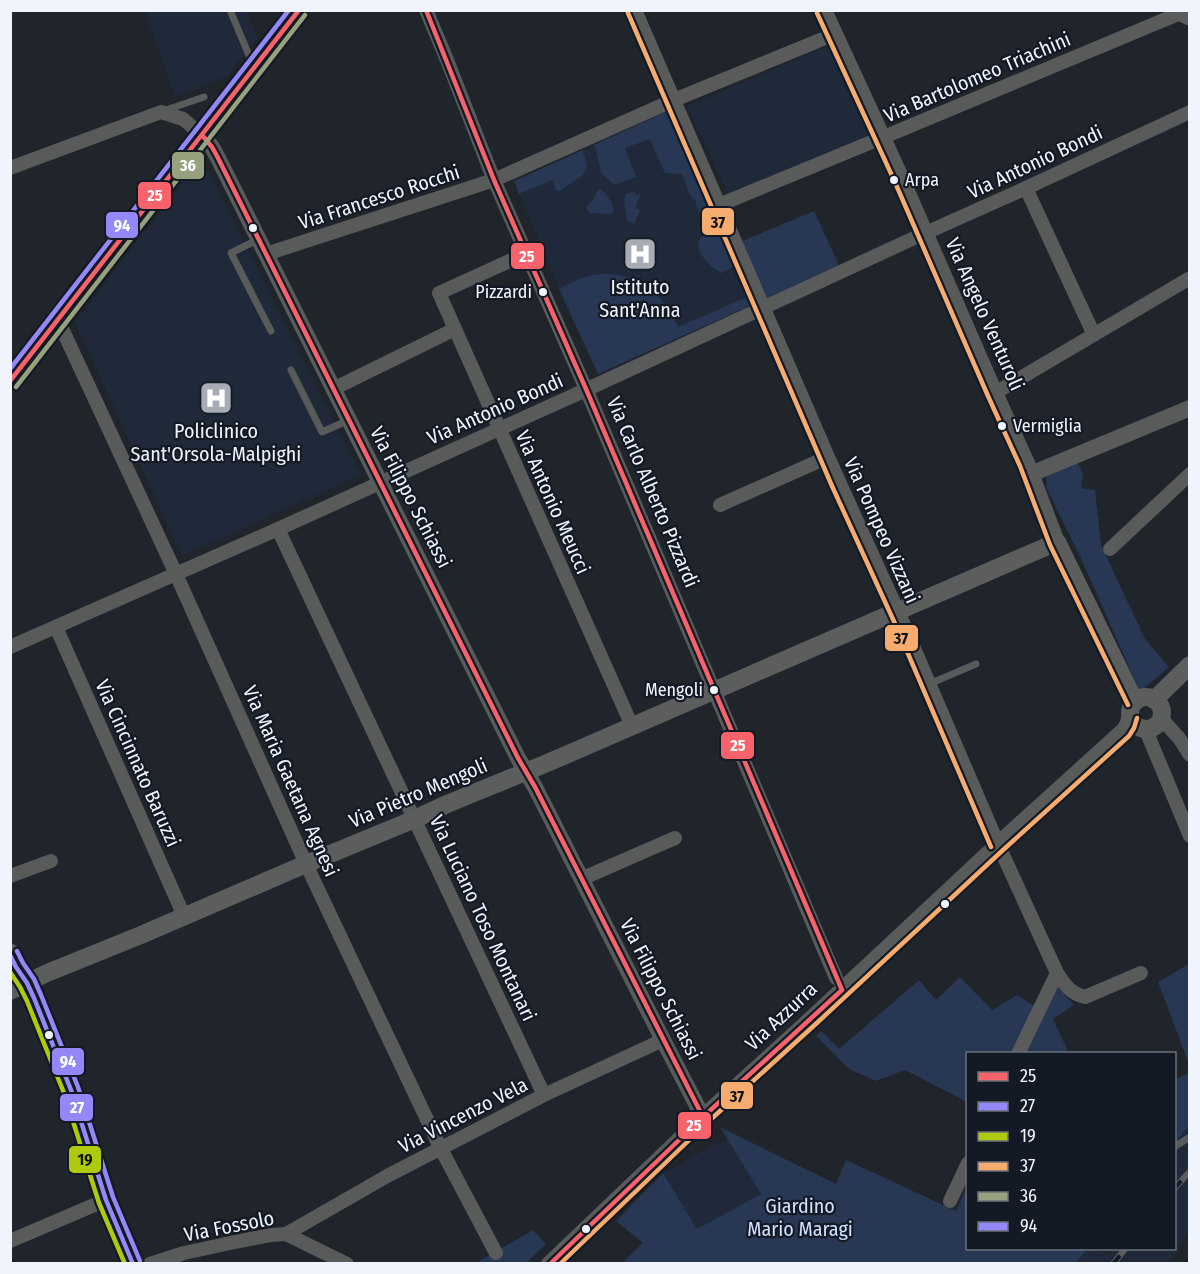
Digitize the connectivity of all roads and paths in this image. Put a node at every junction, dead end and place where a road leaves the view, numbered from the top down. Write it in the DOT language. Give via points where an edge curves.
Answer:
graph roads {
  1 [pos="230,10"];
  2 [pos="299,10"];
  3 [pos="426,10"];
  4 [pos="636,10"];
  5 [pos="824,10"];
  6 [pos="1184,13"];
  7 [pos="835,34"];
  8 [pos="254,67"];
  9 [pos="204,97"];
  10 [pos="675,100"];
  11 [pos="161,112"];
  12 [pos="1190,112"];
  13 [pos="202,135"];
  14 [pos="883,138"];
  15 [pos="10,168"];
  16 [pos="494,180"];
  17 [pos="1026,188"];
  18 [pos="719,205"];
  19 [pos="925,233"];
  20 [pos="262,247"];
  21 [pos="526,253"];
  22 [pos="1190,278"];
  23 [pos="763,308"];
  24 [pos="58,321"];
  25 [pos="455,329"];
  26 [pos="271,331"];
  27 [pos="1094,335"];
  28 [pos="291,370"];
  29 [pos="10,382"];
  30 [pos="333,388"];
  31 [pos="586,389"];
  32 [pos="995,393"];
  33 [pos="1190,408"];
  34 [pos="349,420"];
  35 [pos="499,429"];
  36 [pos="828,457"];
  37 [pos="1031,474"];
  38 [pos="1190,474"];
  39 [pos="380,482"];
  40 [pos="720,505"];
  41 [pos="278,529"];
  42 [pos="1058,542"];
  43 [pos="1110,549"];
  44 [pos="176,574"];
  45 [pos="897,611"];
  46 [pos="56,627"];
  47 [pos="10,647"];
  48 [pos="976,664"];
  49 [pos="1190,665"];
  50 [pos="928,684"];
  51 [pos="714,691"];
  52 [pos="1154,699"];
  53 [pos="1160,717"];
  54 [pos="1135,721"];
  55 [pos="632,726"];
  56 [pos="1190,755"];
  57 [pos="527,772"];
  58 [pos="415,819"];
  59 [pos="1190,836"];
  60 [pos="675,838"];
  61 [pos="998,844"];
  62 [pos="51,861"];
  63 [pos="306,864"];
  64 [pos="10,876"];
  65 [pos="581,879"];
  66 [pos="184,916"];
  67 [pos="10,954"];
  68 [pos="1057,973"];
  69 [pos="1141,973"];
  70 [pos="839,984"];
  71 [pos="19,987"];
  72 [pos="663,1040"];
  73 [pos="1018,1052"];
  74 [pos="544,1095"];
  75 [pos="704,1117"];
  76 [pos="1190,1137"];
  77 [pos="1176,1146"];
  78 [pos="441,1149"];
  79 [pos="966,1167"];
  80 [pos="106,1200"];
  81 [pos="950,1201"];
  82 [pos="286,1234"];
  83 [pos="10,1241"];
  84 [pos="496,1253"];
  85 [pos="133,1263"];
  86 [pos="150,1263"];
  87 [pos="347,1263"];
  88 [pos="549,1263"];
  1 -- 8 [label="lane"];
  2 -- 8 [label="street"];
  3 -- 16 [label="street, Via Carlo Alberto Pizzardi"];
  4 -- 10 [label="street, Via Pompeo Vizzani"];
  5 -- 7 [label="street, Via Angelo Venturoli"];
  6 -- 14 [label="street, Via Bartolomeo Triachini"];
  7 -- 10 [label="street, Via Francesco Rocchi"];
  7 -- 14 [label="street, Via Angelo Venturoli"];
  8 -- 13 [label="street"];
  9 -- 11 [label="lane"];
  10 -- 16 [label="street, Via Francesco Rocchi"];
  10 -- 18 [label="street, Via Pompeo Vizzani"];
  11 -- 13 [label="street" via="183,119"];
  11 -- 15 [label="street"];
  12 -- 17 [label="street, Via Antonio Bondi"];
  13 -- 20 [label="street, Via Filippo Schiassi"];
  13 -- 24 [label="street"];
  14 -- 18 [label="street, Via Bartolomeo Triachini"];
  14 -- 19 [label="street, Via Angelo Venturoli"];
  16 -- 20 [label="street, Via Francesco Rocchi"];
  16 -- 21 [label="street, Via Carlo Alberto Pizzardi"];
  17 -- 19 [label="street, Via Antonio Bondi"];
  17 -- 27 [label="street"];
  18 -- 23 [label="street, Via Pompeo Vizzani"];
  19 -- 23 [label="street, Via Antonio Bondi"];
  19 -- 32 [label="street, Via Angelo Venturoli"];
  20 -- 26 [label="lane" via="231,253"];
  20 -- 30 [label="street, Via Filippo Schiassi"];
  21 -- 25 [label="street, Via Antonio Meucci" via="439,293"];
  21 -- 31 [label="street, Via Carlo Alberto Pizzardi"];
  22 -- 27 [label="street"];
  23 -- 31 [label="street, Via Antonio Bondi"];
  23 -- 36 [label="street, Via Pompeo Vizzani"];
  24 -- 29 [label="street"];
  24 -- 44 [label="street, Via Maria Gaetana Agnesi"];
  25 -- 30 [label="street"];
  25 -- 35 [label="street, Via Antonio Meucci"];
  27 -- 32 [label="street"];
  28 -- 34 [label="lane" via="322,432"];
  30 -- 34 [label="street, Via Filippo Schiassi"];
  31 -- 35 [label="street, Via Antonio Bondi"];
  31 -- 51 [label="street, Via Carlo Alberto Pizzardi"];
  32 -- 37 [label="street, Via Angelo Venturoli"];
  33 -- 37 [label="street"];
  34 -- 39 [label="street, Via Filippo Schiassi"];
  35 -- 39 [label="street, Via Antonio Bondi"];
  35 -- 55 [label="street, Via Antonio Meucci"];
  36 -- 40 [label="street"];
  36 -- 45 [label="street, Via Pompeo Vizzani"];
  37 -- 42 [label="street, Via Angelo Venturoli"];
  38 -- 43 [label="street"];
  39 -- 41 [label="street, Via Antonio Bondi"];
  39 -- 57 [label="street, Via Filippo Schiassi"];
  41 -- 44 [label="street, Via Antonio Bondi"];
  41 -- 58 [label="street, Via Luciano Toso Montanari"];
  42 -- 45 [label="main road, Via Pietro Mengoli"];
  42 -- 54 [label="main road, Via Angelo Venturoli"];
  44 -- 46 [label="street, Via Antonio Bondi"];
  44 -- 63 [label="street, Via Maria Gaetana Agnesi"];
  45 -- 50 [label="street, Via Pompeo Vizzani"];
  45 -- 51 [label="main road, Via Pietro Mengoli"];
  46 -- 47 [label="street, Via Antonio Bondi"];
  46 -- 66 [label="street, Via Cincinnato Baruzzi"];
  48 -- 50 [label="lane"];
  49 -- 52 [label="main road"];
  50 -- 61 [label="street, Via Pompeo Vizzani"];
  51 -- 55 [label="main road, Via Pietro Mengoli"];
  51 -- 70 [label="street, Via Carlo Alberto Pizzardi"];
  52 -- 53 [label="main road" via="1160,707"];
  52 -- 54 [label="main road" via="1139,698"];
  53 -- 54 [label="main road" via="1155,725"];
  53 -- 56 [label="street"];
  54 -- 59 [label="street"];
  54 -- 61 [label="street, Via Azzurra"];
  55 -- 57 [label="main road, Via Pietro Mengoli"];
  57 -- 58 [label="main road, Via Pietro Mengoli"];
  57 -- 65 [label="street, Via Filippo Schiassi"];
  58 -- 63 [label="main road, Via Pietro Mengoli"];
  58 -- 74 [label="street, Via Luciano Toso Montanari"];
  60 -- 65 [label="street"];
  61 -- 68 [label="street, Via Pompeo Vizzani"];
  61 -- 70 [label="street, Via Azzurra"];
  62 -- 64 [label="street"];
  63 -- 66 [label="main road, Via Pietro Mengoli"];
  63 -- 78 [label="street, Via Maria Gaetana Agnesi"];
  65 -- 72 [label="street, Via Filippo Schiassi"];
  66 -- 71 [label="main road, Via Pietro Mengoli"];
  67 -- 71 [label="main road"];
  68 -- 69 [label="street, Via Pompeo Vizzani" via="1068,989 1085,997"];
  68 -- 73 [label="street"];
  70 -- 75 [label="street, Via Azzurra"];
  71 -- 80 [label="main road" via="34,998 71,1090"];
  72 -- 74 [label="street, Via Vincenzo Vela"];
  72 -- 75 [label="street, Via Filippo Schiassi"];
  74 -- 78 [label="street, Via Vincenzo Vela"];
  75 -- 88 [label="street, Via Azzurra"];
  76 -- 77 [label="lane"];
  78 -- 82 [label="street, Via Vincenzo Vela"];
  78 -- 84 [label="street, Via Maria Gaetana Agnesi"];
  79 -- 81 [label="street"];
  80 -- 83 [label="street"];
  80 -- 85 [label="main road"];
  82 -- 86 [label="street, Via Fossolo"];
  82 -- 87 [label="street, Via Fossolo"];
}
